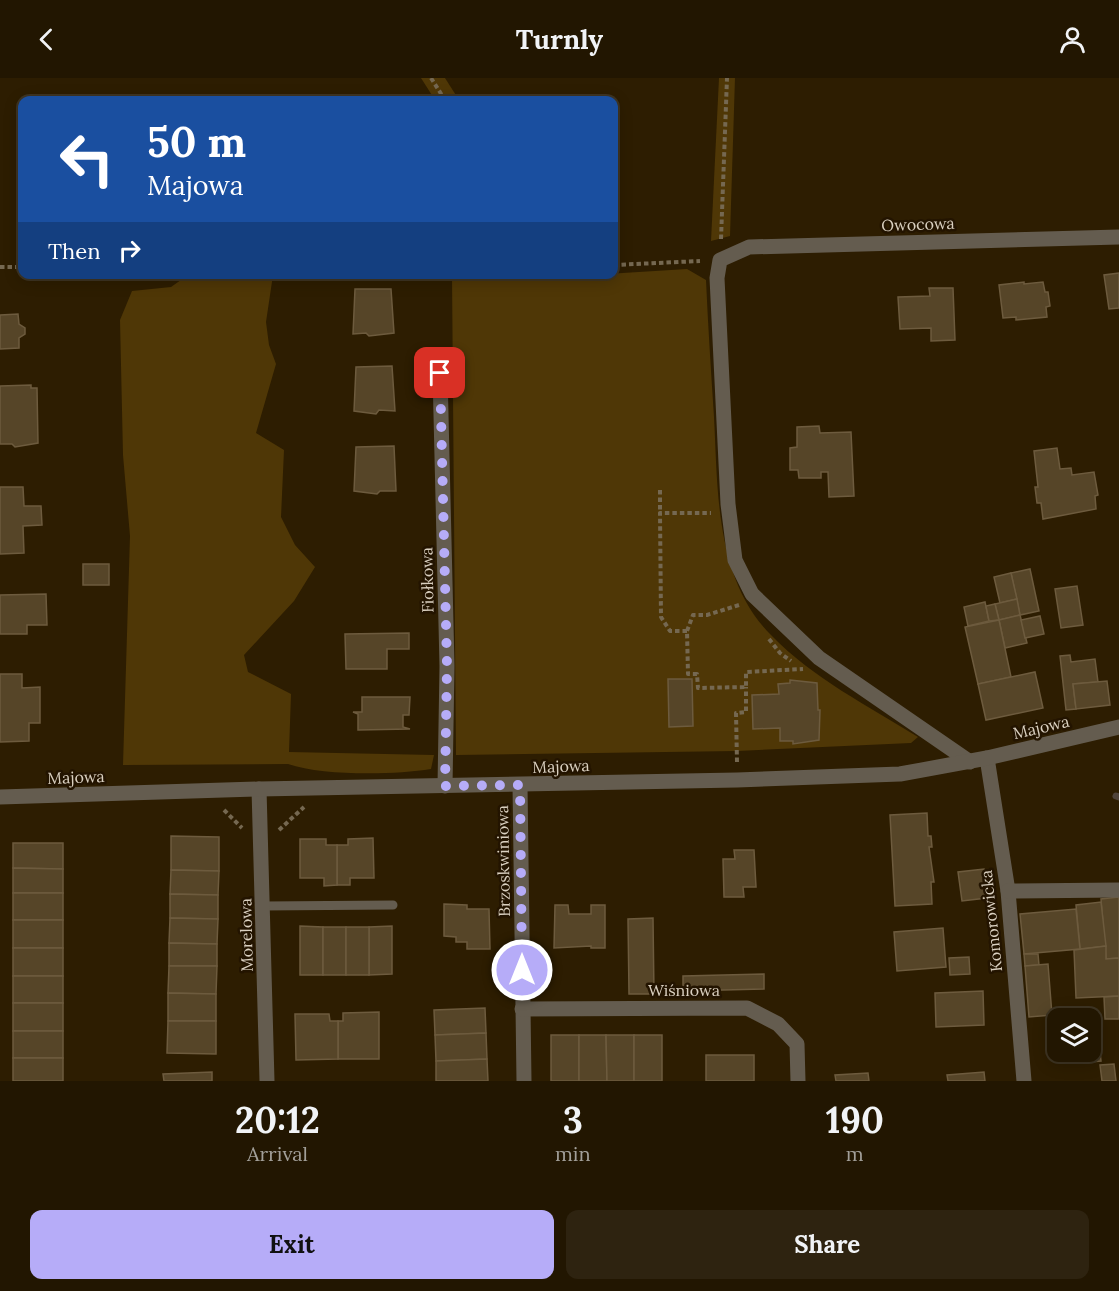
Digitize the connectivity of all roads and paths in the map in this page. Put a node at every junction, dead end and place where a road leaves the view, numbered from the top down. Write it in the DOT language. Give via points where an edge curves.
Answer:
graph roads {
  1 [pos="431,78"];
  2 [pos="728,78"];
  3 [pos="442,96"];
  4 [pos="1119,237"];
  5 [pos="720,260"];
  6 [pos="618,265"];
  7 [pos="0,267"];
  8 [pos="18,267"];
  9 [pos="440,373"];
  10 [pos="660,490"];
  11 [pos="729,512"];
  12 [pos="660,513"];
  13 [pos="742,604"];
  14 [pos="687,631"];
  15 [pos="804,669"];
  16 [pos="746,687"];
  17 [pos="1119,727"];
  18 [pos="987,758"];
  19 [pos="970,762"];
  20 [pos="736,780"];
  21 [pos="520,785"];
  22 [pos="445,786"];
  23 [pos="259,789"];
  24 [pos="0,797"];
  25 [pos="1119,890"];
  26 [pos="1008,891"];
  27 [pos="393,905"];
  28 [pos="263,906"];
  29 [pos="522,1009"];
  30 [pos="267,1081"];
  31 [pos="524,1081"];
  32 [pos="798,1081"];
  33 [pos="1024,1081"];
  1 -- 3 [label="path"];
  2 -- 5 [label="path"];
  4 -- 5 [label="street, Owocowa" via="750,247"];
  5 -- 6 [label="path"];
  5 -- 11 [label="street" via="717,278"];
  7 -- 8 [label="path"];
  9 -- 22 [label="street, Fiołkowa" via="447,666"];
  10 -- 12 [label="path"];
  11 -- 12 [label="path"];
  11 -- 19 [label="street" via="735,560 752,594 774,618 819,658"];
  12 -- 14 [label="path" via="661,618 670,631"];
  13 -- 14 [label="path" via="707,615 693,615"];
  14 -- 16 [label="path" via="688,674 697,674 698,688"];
  15 -- 16 [label="path" via="746,672"];
  16 -- 20 [label="path" via="746,712 736,714"];
  17 -- 18 [label="street, Majowa"];
  18 -- 19 [label="street, Majowa"];
  18 -- 26 [label="street, Komorowicka"];
  19 -- 20 [label="street, Majowa" via="900,774"];
  20 -- 21 [label="street, Majowa"];
  21 -- 22 [label="street, Majowa"];
  21 -- 29 [label="street, Brzoskwiniowa"];
  22 -- 23 [label="street, Majowa"];
  23 -- 24 [label="street, Majowa"];
  23 -- 28 [label="street, Morelowa"];
  25 -- 26 [label="street"];
  26 -- 33 [label="street, Komorowicka"];
  27 -- 28 [label="lane"];
  28 -- 30 [label="street, Morelowa"];
  29 -- 31 [label="street, Brzoskwiniowa"];
  29 -- 32 [label="street, Wiśniowa" via="747,1008 778,1024 797,1044"];
}
